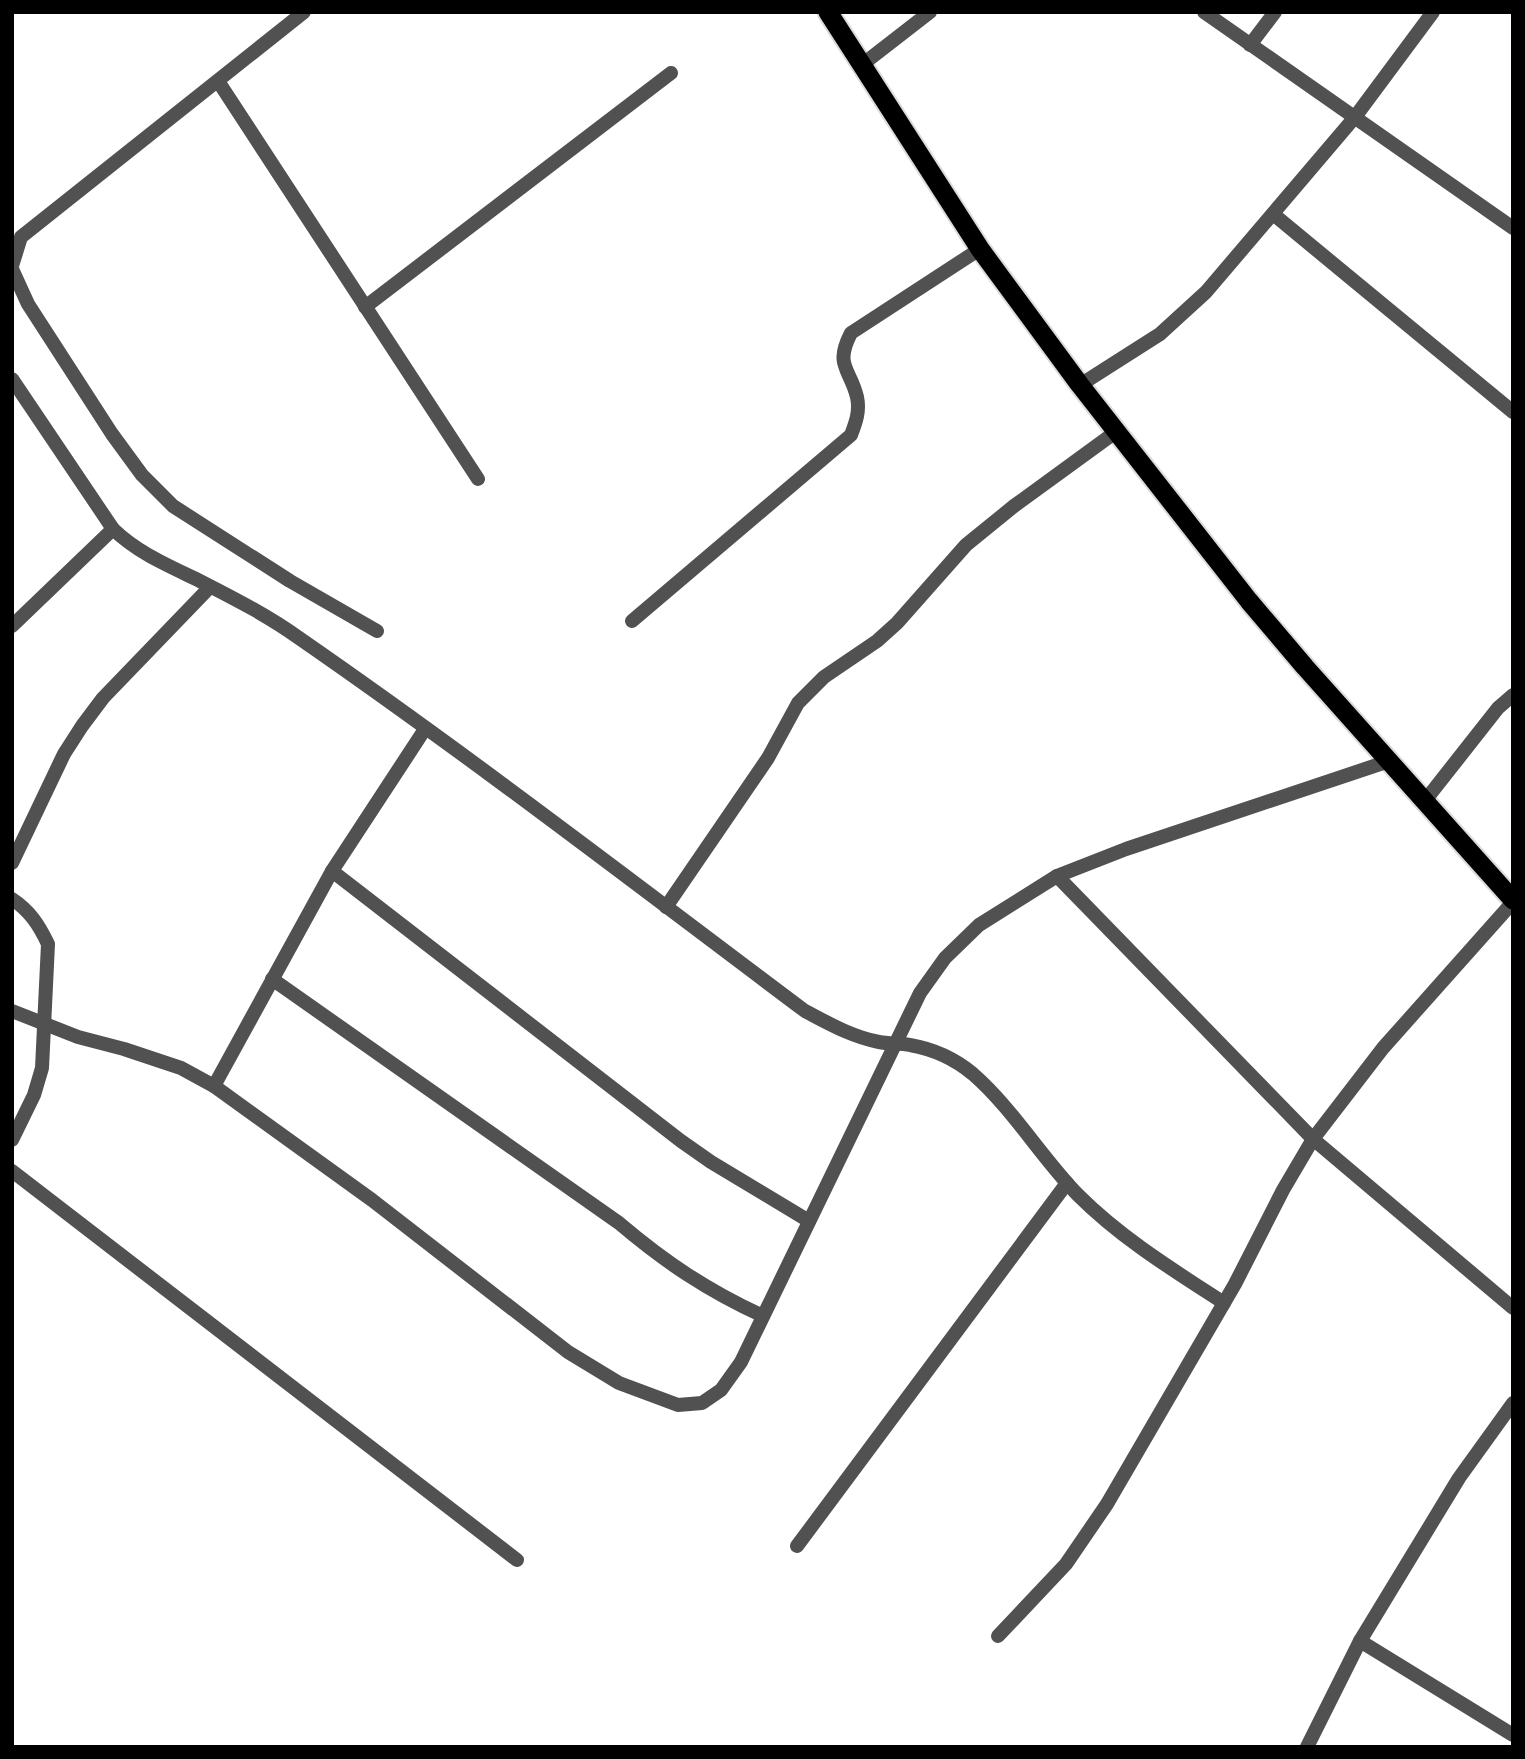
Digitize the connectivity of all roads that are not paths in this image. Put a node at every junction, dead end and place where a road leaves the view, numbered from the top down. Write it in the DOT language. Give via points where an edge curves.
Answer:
graph roads {
  1 [pos="304,12"];
  2 [pos="828,12"];
  3 [pos="930,12"];
  4 [pos="1204,12"];
  5 [pos="1275,12"];
  6 [pos="1433,12"];
  7 [pos="1250,45"];
  8 [pos="863,64"];
  9 [pos="671,73"];
  10 [pos="218,81"];
  11 [pos="1355,117"];
  12 [pos="1273,214"];
  13 [pos="1513,228"];
  14 [pos="980,249"];
  15 [pos="12,268"];
  16 [pos="365,307"];
  17 [pos="12,379"];
  18 [pos="1080,385"];
  19 [pos="1513,412"];
  20 [pos="1116,431"];
  21 [pos="478,479"];
  22 [pos="113,528"];
  23 [pos="210,587"];
  24 [pos="632,621"];
  25 [pos="12,626"];
  26 [pos="377,631"];
  27 [pos="1513,695"];
  28 [pos="425,729"];
  29 [pos="1389,761"];
  30 [pos="1424,802"];
  31 [pos="12,863"];
  32 [pos="332,871"];
  33 [pos="1057,876"];
  34 [pos="12,899"];
  35 [pos="1513,901"];
  36 [pos="666,907"];
  37 [pos="272,979"];
  38 [pos="12,1011"];
  39 [pos="45,1023"];
  40 [pos="895,1044"];
  41 [pos="214,1086"];
  42 [pos="1313,1139"];
  43 [pos="12,1140"];
  44 [pos="12,1171"];
  45 [pos="1068,1183"];
  46 [pos="809,1221"];
  47 [pos="1224,1303"];
  48 [pos="1513,1308"];
  49 [pos="763,1316"];
  50 [pos="1513,1403"];
  51 [pos="797,1546"];
  52 [pos="517,1560"];
  53 [pos="998,1636"];
  54 [pos="1360,1641"];
  55 [pos="1513,1735"];
  56 [pos="1307,1747"];
  1 -- 10 [label="street"];
  2 -- 8 [label="highway"];
  3 -- 8 [label="street"];
  4 -- 7 [label="street"];
  5 -- 7 [label="street"];
  6 -- 11 [label="street"];
  7 -- 11 [label="street"];
  8 -- 14 [label="highway"];
  9 -- 16 [label="street"];
  10 -- 15 [label="street" via="21,237"];
  10 -- 16 [label="street"];
  11 -- 12 [label="street"];
  11 -- 13 [label="street"];
  12 -- 18 [label="street" via="1184,314"];
  12 -- 19 [label="street"];
  14 -- 18 [label="highway"];
  14 -- 24 [label="street" via="851,333 842,350 857,397 858,417 851,435"];
  15 -- 26 [label="street" via="28,304 112,434 142,475 173,506"];
  16 -- 21 [label="street"];
  17 -- 22 [label="street"];
  18 -- 20 [label="highway"];
  20 -- 29 [label="highway" via="1249,601"];
  20 -- 36 [label="street" via="966,545 897,623 824,677 798,703 762,768"];
  22 -- 23 [label="street" via="152,559"];
  22 -- 25 [label="street"];
  23 -- 28 [label="street" via="287,629"];
  23 -- 31 [label="street" via="103,698 82,726"];
  27 -- 30 [label="street"];
  28 -- 32 [label="street"];
  28 -- 36 [label="street"];
  29 -- 30 [label="highway"];
  29 -- 33 [label="street"];
  30 -- 35 [label="highway"];
  32 -- 37 [label="street"];
  32 -- 46 [label="street" via="681,1141"];
  33 -- 40 [label="street" via="979,925 945,958 920,993"];
  33 -- 42 [label="street"];
  34 -- 39 [label="street" via="28,910 48,944"];
  35 -- 42 [label="street" via="1383,1048"];
  36 -- 40 [label="street" via="805,1011 843,1031"];
  37 -- 41 [label="street"];
  37 -- 49 [label="street" via="701,1285"];
  38 -- 39 [label="street"];
  39 -- 41 [label="street" via="181,1068"];
  39 -- 43 [label="street" via="42,1068"];
  40 -- 45 [label="street" via="930,1050 973,1074"];
  40 -- 46 [label="street"];
  41 -- 49 [label="street" via="568,1352 619,1382 678,1405 702,1403 722,1390"];
  42 -- 47 [label="street"];
  42 -- 48 [label="street"];
  44 -- 52 [label="street"];
  45 -- 47 [label="street" via="1105,1220"];
  45 -- 51 [label="street"];
  46 -- 49 [label="street"];
  47 -- 53 [label="street" via="1088,1532 1066,1564"];
  50 -- 54 [label="street" via="1459,1478"];
  54 -- 55 [label="street"];
  54 -- 56 [label="street"];
}
